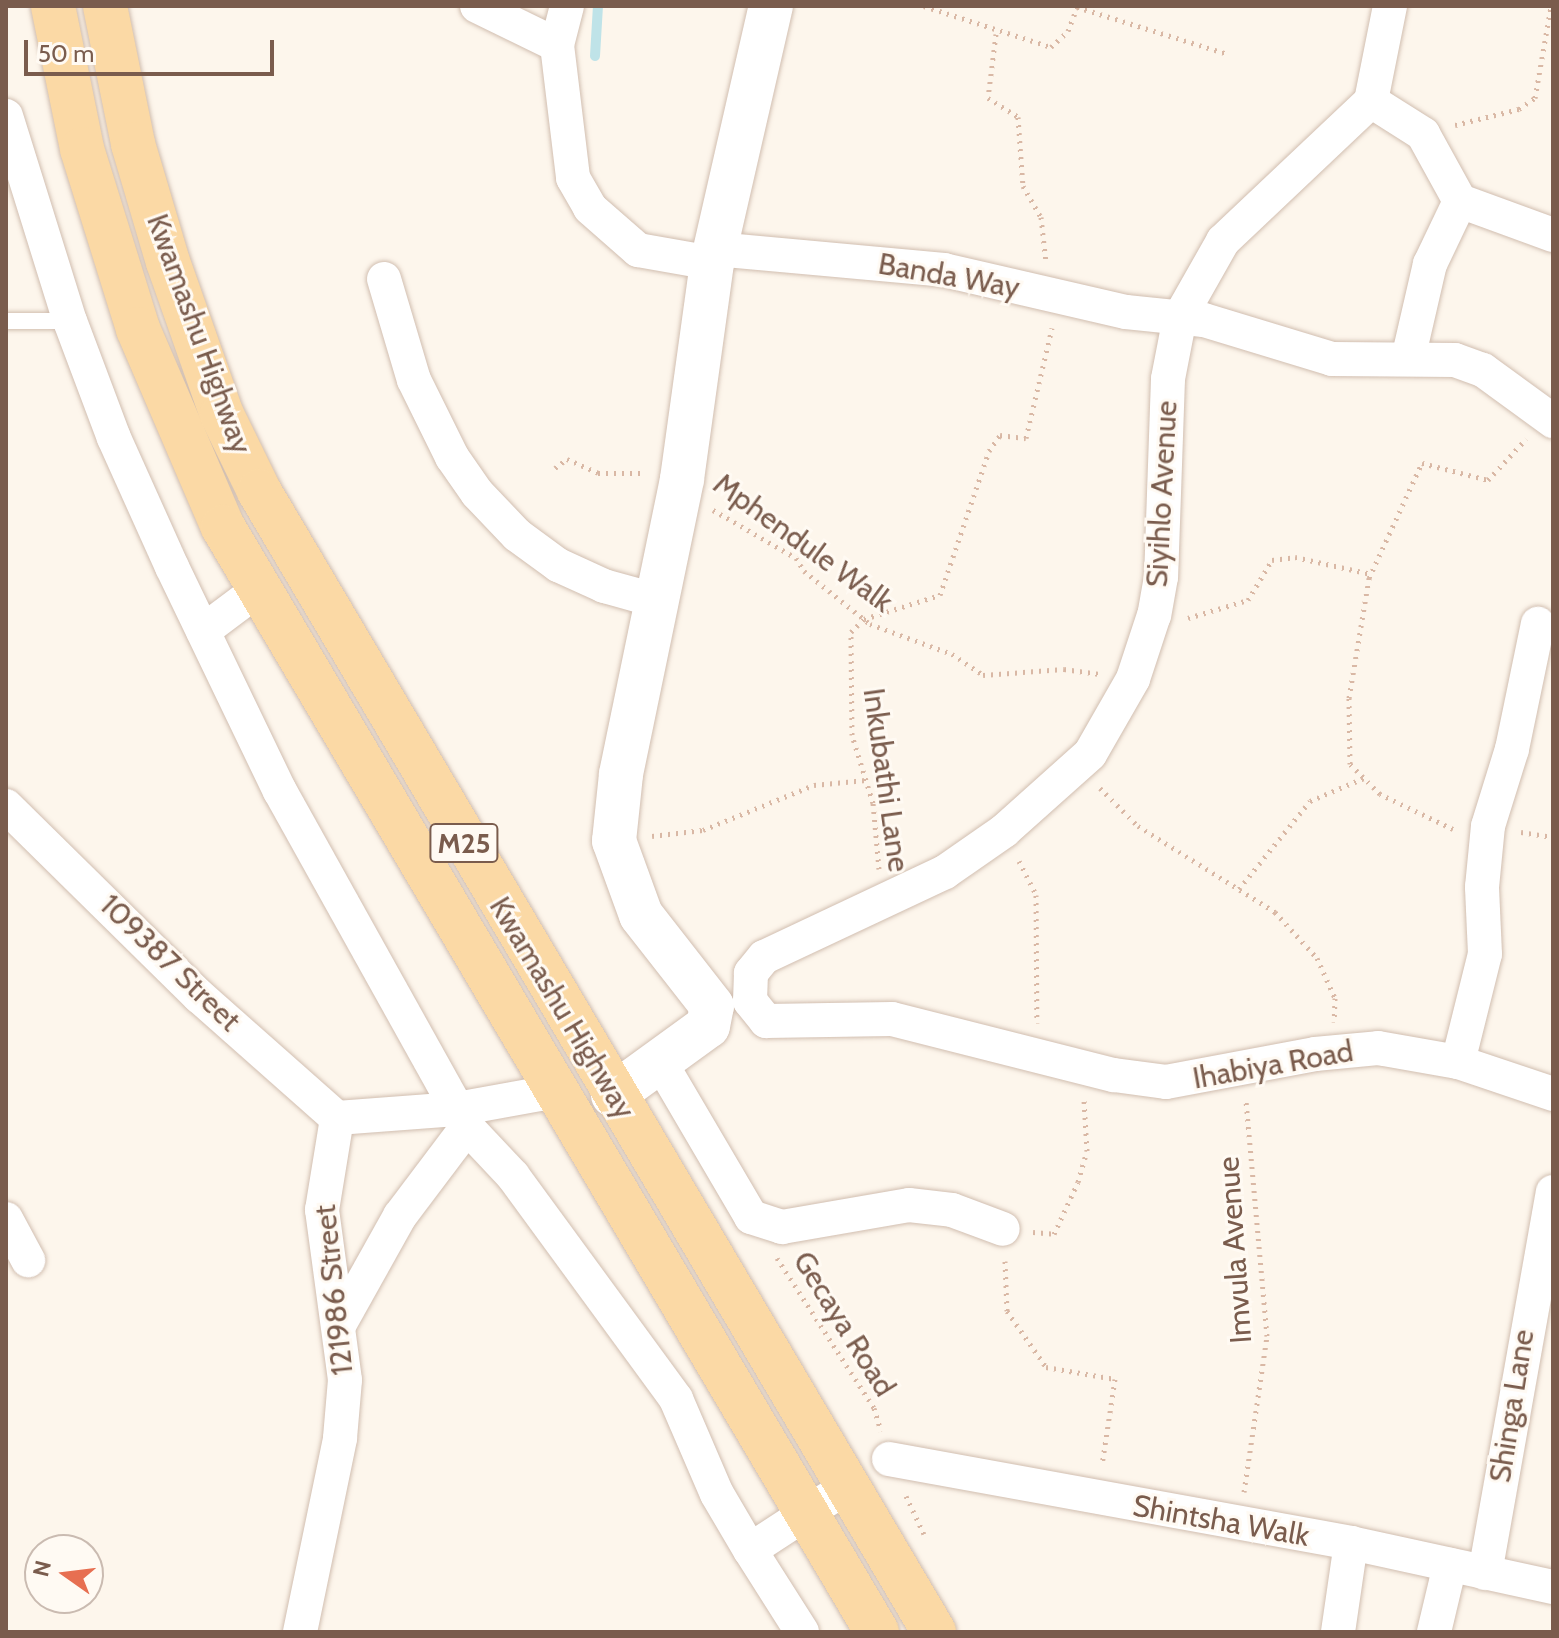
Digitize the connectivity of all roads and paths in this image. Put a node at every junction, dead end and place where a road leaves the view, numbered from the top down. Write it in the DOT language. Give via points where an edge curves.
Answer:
graph roads {
  1 [pos="53,6"];
  2 [pos="105,6"];
  3 [pos="477,6"];
  4 [pos="567,6"];
  5 [pos="771,6"];
  6 [pos="924,6"];
  7 [pos="1390,6"];
  8 [pos="1551,6"];
  9 [pos="1096,9"];
  10 [pos="996,34"];
  11 [pos="557,45"];
  12 [pos="1225,53"];
  13 [pos="1371,101"];
  14 [pos="6,116"];
  15 [pos="1423,134"];
  16 [pos="1460,201"];
  17 [pos="1553,235"];
  18 [pos="714,256"];
  19 [pos="384,279"];
  20 [pos="1051,294"];
  21 [pos="1180,317"];
  22 [pos="6,321"];
  23 [pos="70,321"];
  24 [pos="1408,359"];
  25 [pos="1549,420"];
  26 [pos="555,468"];
  27 [pos="638,474"];
  28 [pos="682,479"];
  29 [pos="1371,574"];
  30 [pos="259,589"];
  31 [pos="654,600"];
  32 [pos="1154,615"];
  33 [pos="864,619"];
  34 [pos="1538,624"];
  35 [pos="203,631"];
  36 [pos="1133,679"];
  37 [pos="1077,766"];
  38 [pos="1364,778"];
  39 [pos="866,780"];
  40 [pos="6,806"];
  41 [pos="1488,826"];
  42 [pos="1004,831"];
  43 [pos="614,841"];
  44 [pos="1239,889"];
  45 [pos="880,906"];
  46 [pos="750,1001"];
  47 [pos="1315,1054"];
  48 [pos="1038,1057"];
  49 [pos="659,1060"];
  50 [pos="1458,1062"];
  51 [pos="1082,1067"];
  52 [pos="1241,1068"];
  53 [pos="556,1091"];
  54 [pos="1553,1094"];
  55 [pos="613,1095"];
  56 [pos="337,1118"];
  57 [pos="462,1118"];
  58 [pos="1553,1192"];
  59 [pos="751,1217"];
  60 [pos="6,1219"];
  61 [pos="1003,1229"];
  62 [pos="28,1260"];
  63 [pos="339,1325"];
  64 [pos="889,1459"];
  65 [pos="845,1488"];
  66 [pos="1097,1499"];
  67 [pos="806,1509"];
  68 [pos="1238,1523"];
  69 [pos="1351,1543"];
  70 [pos="750,1550"];
  71 [pos="1450,1565"];
  72 [pos="1485,1573"];
  73 [pos="1553,1587"];
  74 [pos="300,1632"];
  75 [pos="802,1632"];
  76 [pos="877,1632"];
  77 [pos="934,1632"];
  78 [pos="1338,1632"];
  79 [pos="1434,1632"];
  1 -- 30 [label="main road, Kwamashu Highway / M25" via="82,149 138,329 190,455"];
  2 -- 55 [label="main road, Kwamashu Highway / M25" via="133,144 222,415 309,581"];
  3 -- 11 [label="street"];
  4 -- 11 [label="street, Banda Way"];
  5 -- 18 [label="street"];
  6 -- 10 [label="path"];
  7 -- 13 [label="street"];
  8 -- 15 [label="path" via="1535,98 1519,109"];
  9 -- 10 [label="path" via="1077,7 1068,31 1051,47"];
  9 -- 12 [label="path"];
  10 -- 20 [label="path" via="988,98 1018,117 1023,186 1041,217"];
  11 -- 18 [label="street, Banda Way" via="565,144 573,178 590,208 638,250"];
  13 -- 15 [label="street"];
  13 -- 21 [label="street, Siyihlo Avenue" via="1223,241"];
  14 -- 23 [label="street"];
  15 -- 16 [label="street"];
  16 -- 17 [label="street"];
  16 -- 24 [label="street" via="1420,293"];
  18 -- 20 [label="street, Banda Way" via="944,270"];
  18 -- 28 [label="street"];
  19 -- 31 [label="street" via="419,390 477,493 517,535 558,565"];
  20 -- 21 [label="street, Banda Way" via="1126,312"];
  20 -- 33 [label="path" via="1052,335 1026,438 1000,435 989,451 940,595"];
  21 -- 24 [label="street, Banda Way" via="1257,332 1332,359"];
  21 -- 32 [label="street, Siyihlo Avenue" via="1168,379 1161,577"];
  22 -- 23 [label="lane"];
  23 -- 35 [label="street" via="114,438"];
  24 -- 25 [label="street, Banda Way" via="1468,363 1502,382"];
  25 -- 29 [label="path" via="1488,480 1422,463"];
  26 -- 27 [label="path" via="567,459 598,473"];
  28 -- 31 [label="street"];
  28 -- 33 [label="path, Mphendule Walk" via="707,505 796,558"];
  29 -- 32 [label="path" via="1295,557 1272,560 1248,600 1192,618"];
  29 -- 38 [label="path" via="1349,698 1350,764"];
  30 -- 35 [label="street"];
  30 -- 53 [label="main road, Kwamashu Highway / M25"];
  31 -- 43 [label="street"];
  32 -- 36 [label="street, Siyihlo Avenue"];
  33 -- 36 [label="path, Mphendule Walk" via="952,654 983,675 1064,669"];
  33 -- 39 [label="path, Inkubathi Lane" via="851,632 848,648 852,735"];
  34 -- 41 [label="street" via="1512,749"];
  35 -- 57 [label="street" via="280,791"];
  36 -- 37 [label="street, Siyihlo Avenue" via="1090,754"];
  37 -- 42 [label="street, Siyihlo Avenue"];
  37 -- 44 [label="path" via="1138,826"];
  38 -- 41 [label="path" via="1380,794 1463,834"];
  38 -- 44 [label="path" via="1310,801"];
  39 -- 43 [label="path" via="814,785 703,830"];
  39 -- 45 [label="path, Inkubathi Lane" via="878,851"];
  40 -- 56 [label="street, 109387 Street" via="199,996"];
  41 -- 50 [label="street" via="1482,887 1485,954"];
  42 -- 45 [label="street, Siyihlo Avenue" via="945,872"];
  42 -- 48 [label="path" via="1036,895"];
  43 -- 49 [label="street" via="641,915 712,1006 708,1026"];
  44 -- 47 [label="path" via="1275,912 1317,958 1335,998 1334,1022"];
  45 -- 46 [label="street, Siyihlo Avenue" via="764,957 751,973"];
  46 -- 48 [label="street, Ihabiya Road" via="766,1021 892,1019 948,1029"];
  47 -- 50 [label="street, Ihabiya Road" via="1378,1048"];
  47 -- 52 [label="street, Ihabiya Road"];
  48 -- 51 [label="street, Ihabiya Road"];
  49 -- 55 [label="street"];
  49 -- 59 [label="street"];
  50 -- 54 [label="street, Ihabiya Road"];
  51 -- 52 [label="street, Ihabiya Road" via="1166,1082"];
  51 -- 61 [label="path" via="1087,1151 1054,1234"];
  52 -- 68 [label="path, Imvula Avenue" via="1267,1336"];
  53 -- 57 [label="street"];
  53 -- 67 [label="main road, Kwamashu Highway / M25"];
  55 -- 65 [label="main road, Kwamashu Highway / M25"];
  56 -- 57 [label="street"];
  56 -- 63 [label="street, 121986 Street" via="322,1210"];
  57 -- 63 [label="street"];
  57 -- 70 [label="street" via="513,1176 676,1399 721,1503"];
  58 -- 72 [label="street, Shinga Lane"];
  59 -- 61 [label="street" via="782,1227 909,1205 952,1210"];
  59 -- 64 [label="path, Gecaya Road" via="874,1408"];
  60 -- 62 [label="street"];
  61 -- 66 [label="path" via="1007,1311 1046,1367 1115,1379"];
  63 -- 74 [label="street, 121986 Street" via="345,1380 340,1438"];
  64 -- 66 [label="street, Shintsha Walk"];
  65 -- 67 [label="street"];
  65 -- 77 [label="main road, Kwamashu Highway / M25"];
  66 -- 68 [label="street, Shintsha Walk"];
  67 -- 70 [label="street"];
  67 -- 76 [label="main road, Kwamashu Highway / M25"];
  68 -- 69 [label="street, Shintsha Walk"];
  69 -- 71 [label="street, Shintsha Walk"];
  69 -- 78 [label="street"];
  70 -- 75 [label="street"];
  71 -- 72 [label="street, Shintsha Walk"];
  71 -- 79 [label="street"];
  72 -- 73 [label="street, Shintsha Walk"];
}
